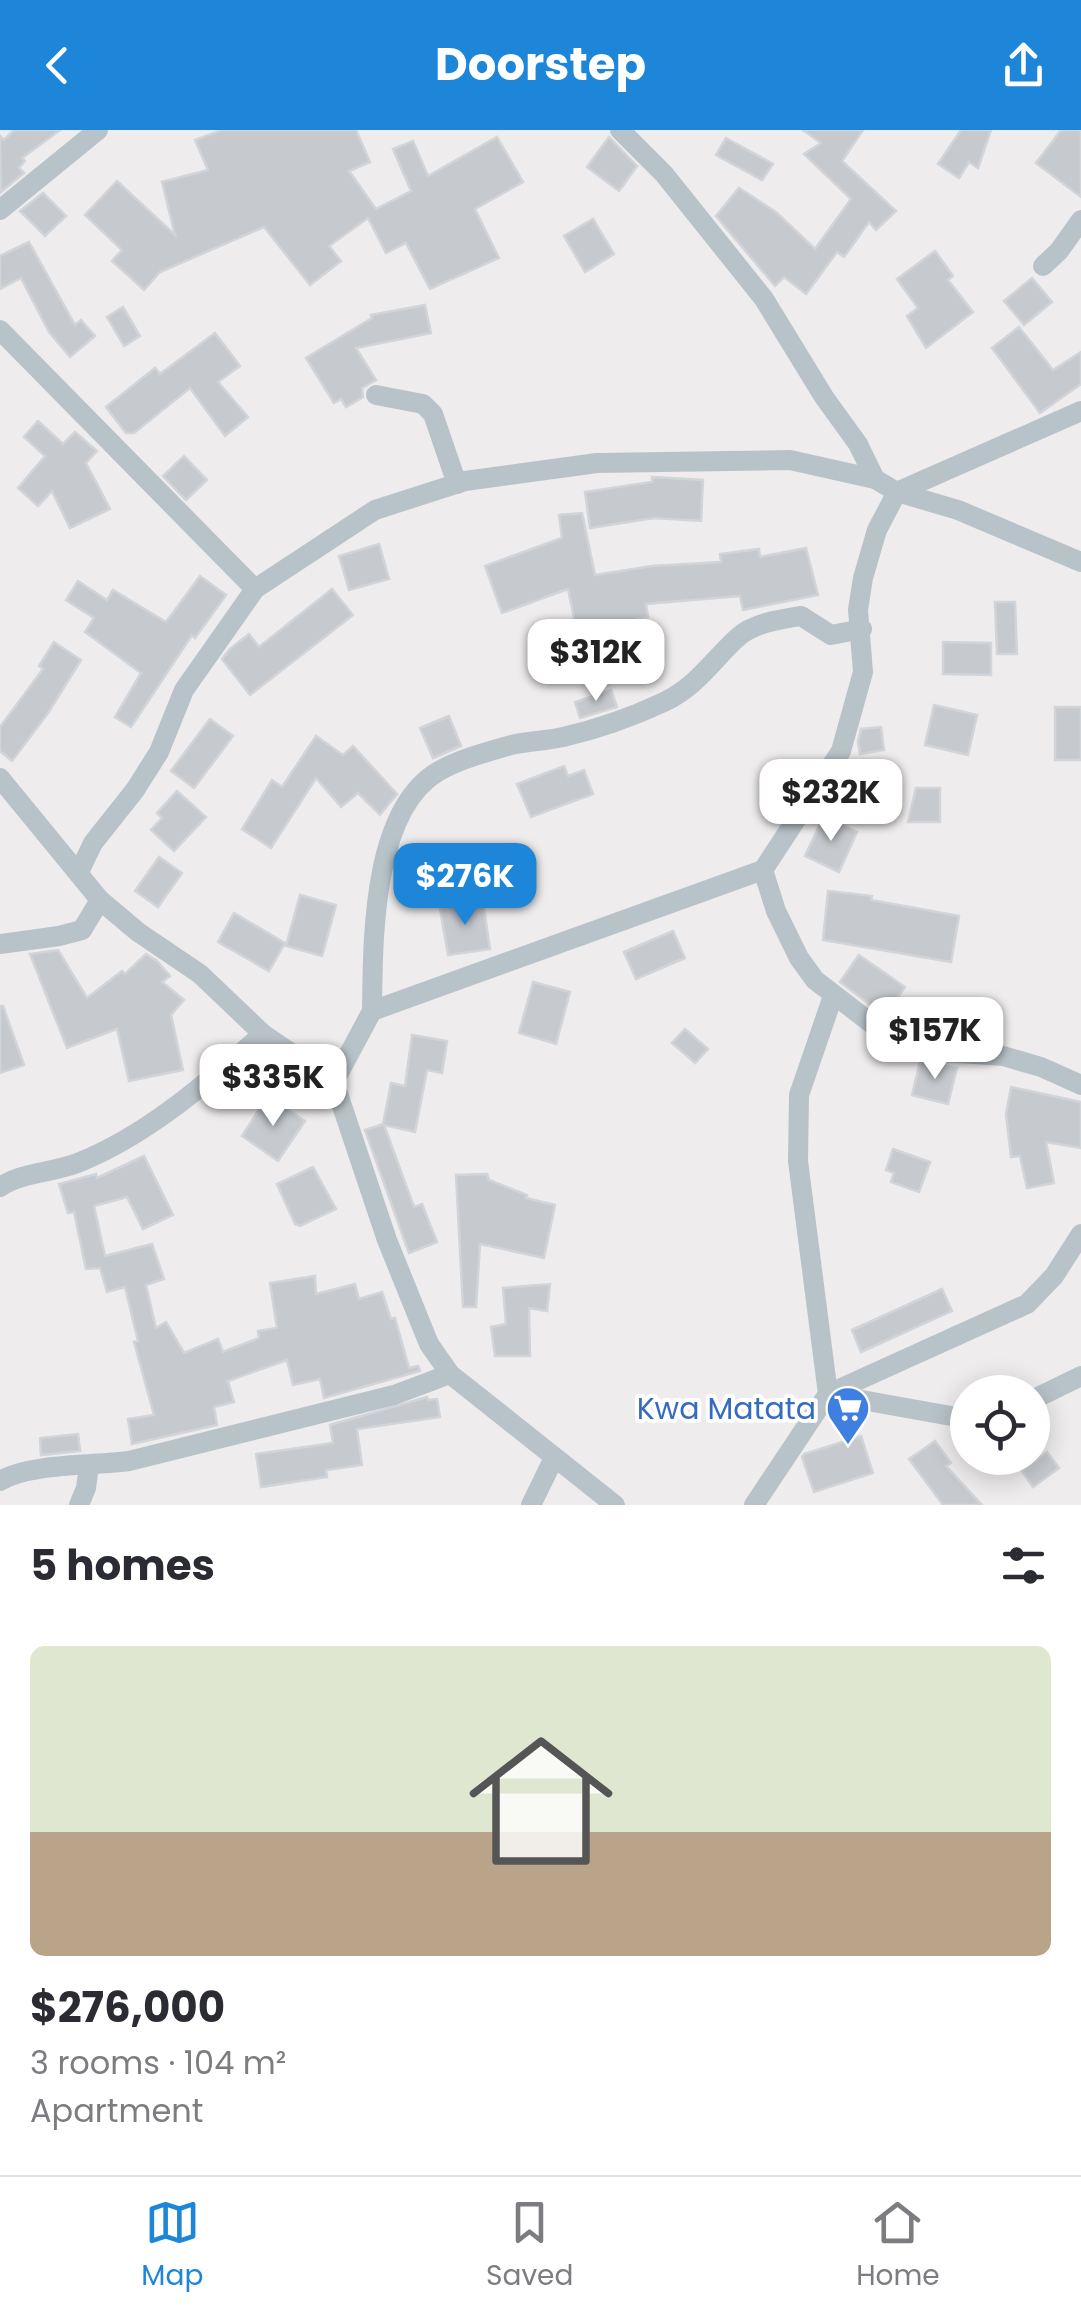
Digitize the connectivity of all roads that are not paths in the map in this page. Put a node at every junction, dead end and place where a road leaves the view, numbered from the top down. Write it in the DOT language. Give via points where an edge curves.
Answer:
graph roads {
  1 [pos="98,130"];
  2 [pos="620,130"];
  3 [pos="0,210"];
  4 [pos="1081,220"];
  5 [pos="1042,266"];
  6 [pos="0,330"];
  7 [pos="376,394"];
  8 [pos="1081,411"];
  9 [pos="874,479"];
  10 [pos="457,484"];
  11 [pos="897,492"];
  12 [pos="1081,562"];
  13 [pos="255,589"];
  14 [pos="862,629"];
  15 [pos="0,778"];
  16 [pos="763,870"];
  17 [pos="79,872"];
  18 [pos="100,900"];
  19 [pos="0,944"];
  20 [pos="832,996"];
  21 [pos="372,1011"];
  22 [pos="263,1034"];
  23 [pos="334,1082"];
  24 [pos="1081,1085"];
  25 [pos="0,1187"];
  26 [pos="1081,1234"];
  27 [pos="450,1374"];
  28 [pos="1081,1376"];
  29 [pos="1050,1391"];
  30 [pos="828,1394"];
  31 [pos="950,1416"];
  32 [pos="554,1458"];
  33 [pos="89,1466"];
  34 [pos="0,1481"];
  35 [pos="79,1505"];
  36 [pos="530,1505"];
  37 [pos="615,1505"];
  38 [pos="754,1505"];
  1 -- 3 [label="street"];
  2 -- 9 [label="street" via="764,299"];
  4 -- 5 [label="street"];
  6 -- 13 [label="street"];
  7 -- 10 [label="street" via="423,404 433,414"];
  8 -- 11 [label="street"];
  9 -- 10 [label="street" via="790,460 740,460 597,463"];
  9 -- 11 [label="street"];
  10 -- 13 [label="street" via="375,510"];
  11 -- 12 [label="street"];
  11 -- 14 [label="street" via="863,578"];
  13 -- 17 [label="street" via="184,690 159,752"];
  14 -- 16 [label="street" via="863,672 841,751"];
  14 -- 21 [label="street" via="830,635 802,616 760,626 739,636 688,690 666,701 604,726 514,744 437,772 403,812 382,862"];
  15 -- 17 [label="street"];
  16 -- 20 [label="street" via="799,958"];
  16 -- 21 [label="street"];
  17 -- 18 [label="street"];
  18 -- 19 [label="street" via="82,930"];
  18 -- 22 [label="street" via="200,974"];
  20 -- 24 [label="street" via="911,1046 1003,1056"];
  20 -- 30 [label="street" via="799,1095 800,1176"];
  21 -- 23 [label="street"];
  22 -- 23 [label="street"];
  22 -- 25 [label="street" via="130,1135 80,1162"];
  23 -- 27 [label="street" via="387,1240 429,1344"];
  26 -- 30 [label="street" via="1028,1304"];
  27 -- 32 [label="street"];
  27 -- 33 [label="street" via="394,1396"];
  28 -- 29 [label="street"];
  30 -- 31 [label="street"];
  30 -- 38 [label="street"];
  32 -- 36 [label="street"];
  32 -- 37 [label="street"];
  33 -- 34 [label="street" via="25,1471"];
  33 -- 35 [label="street"];
}
